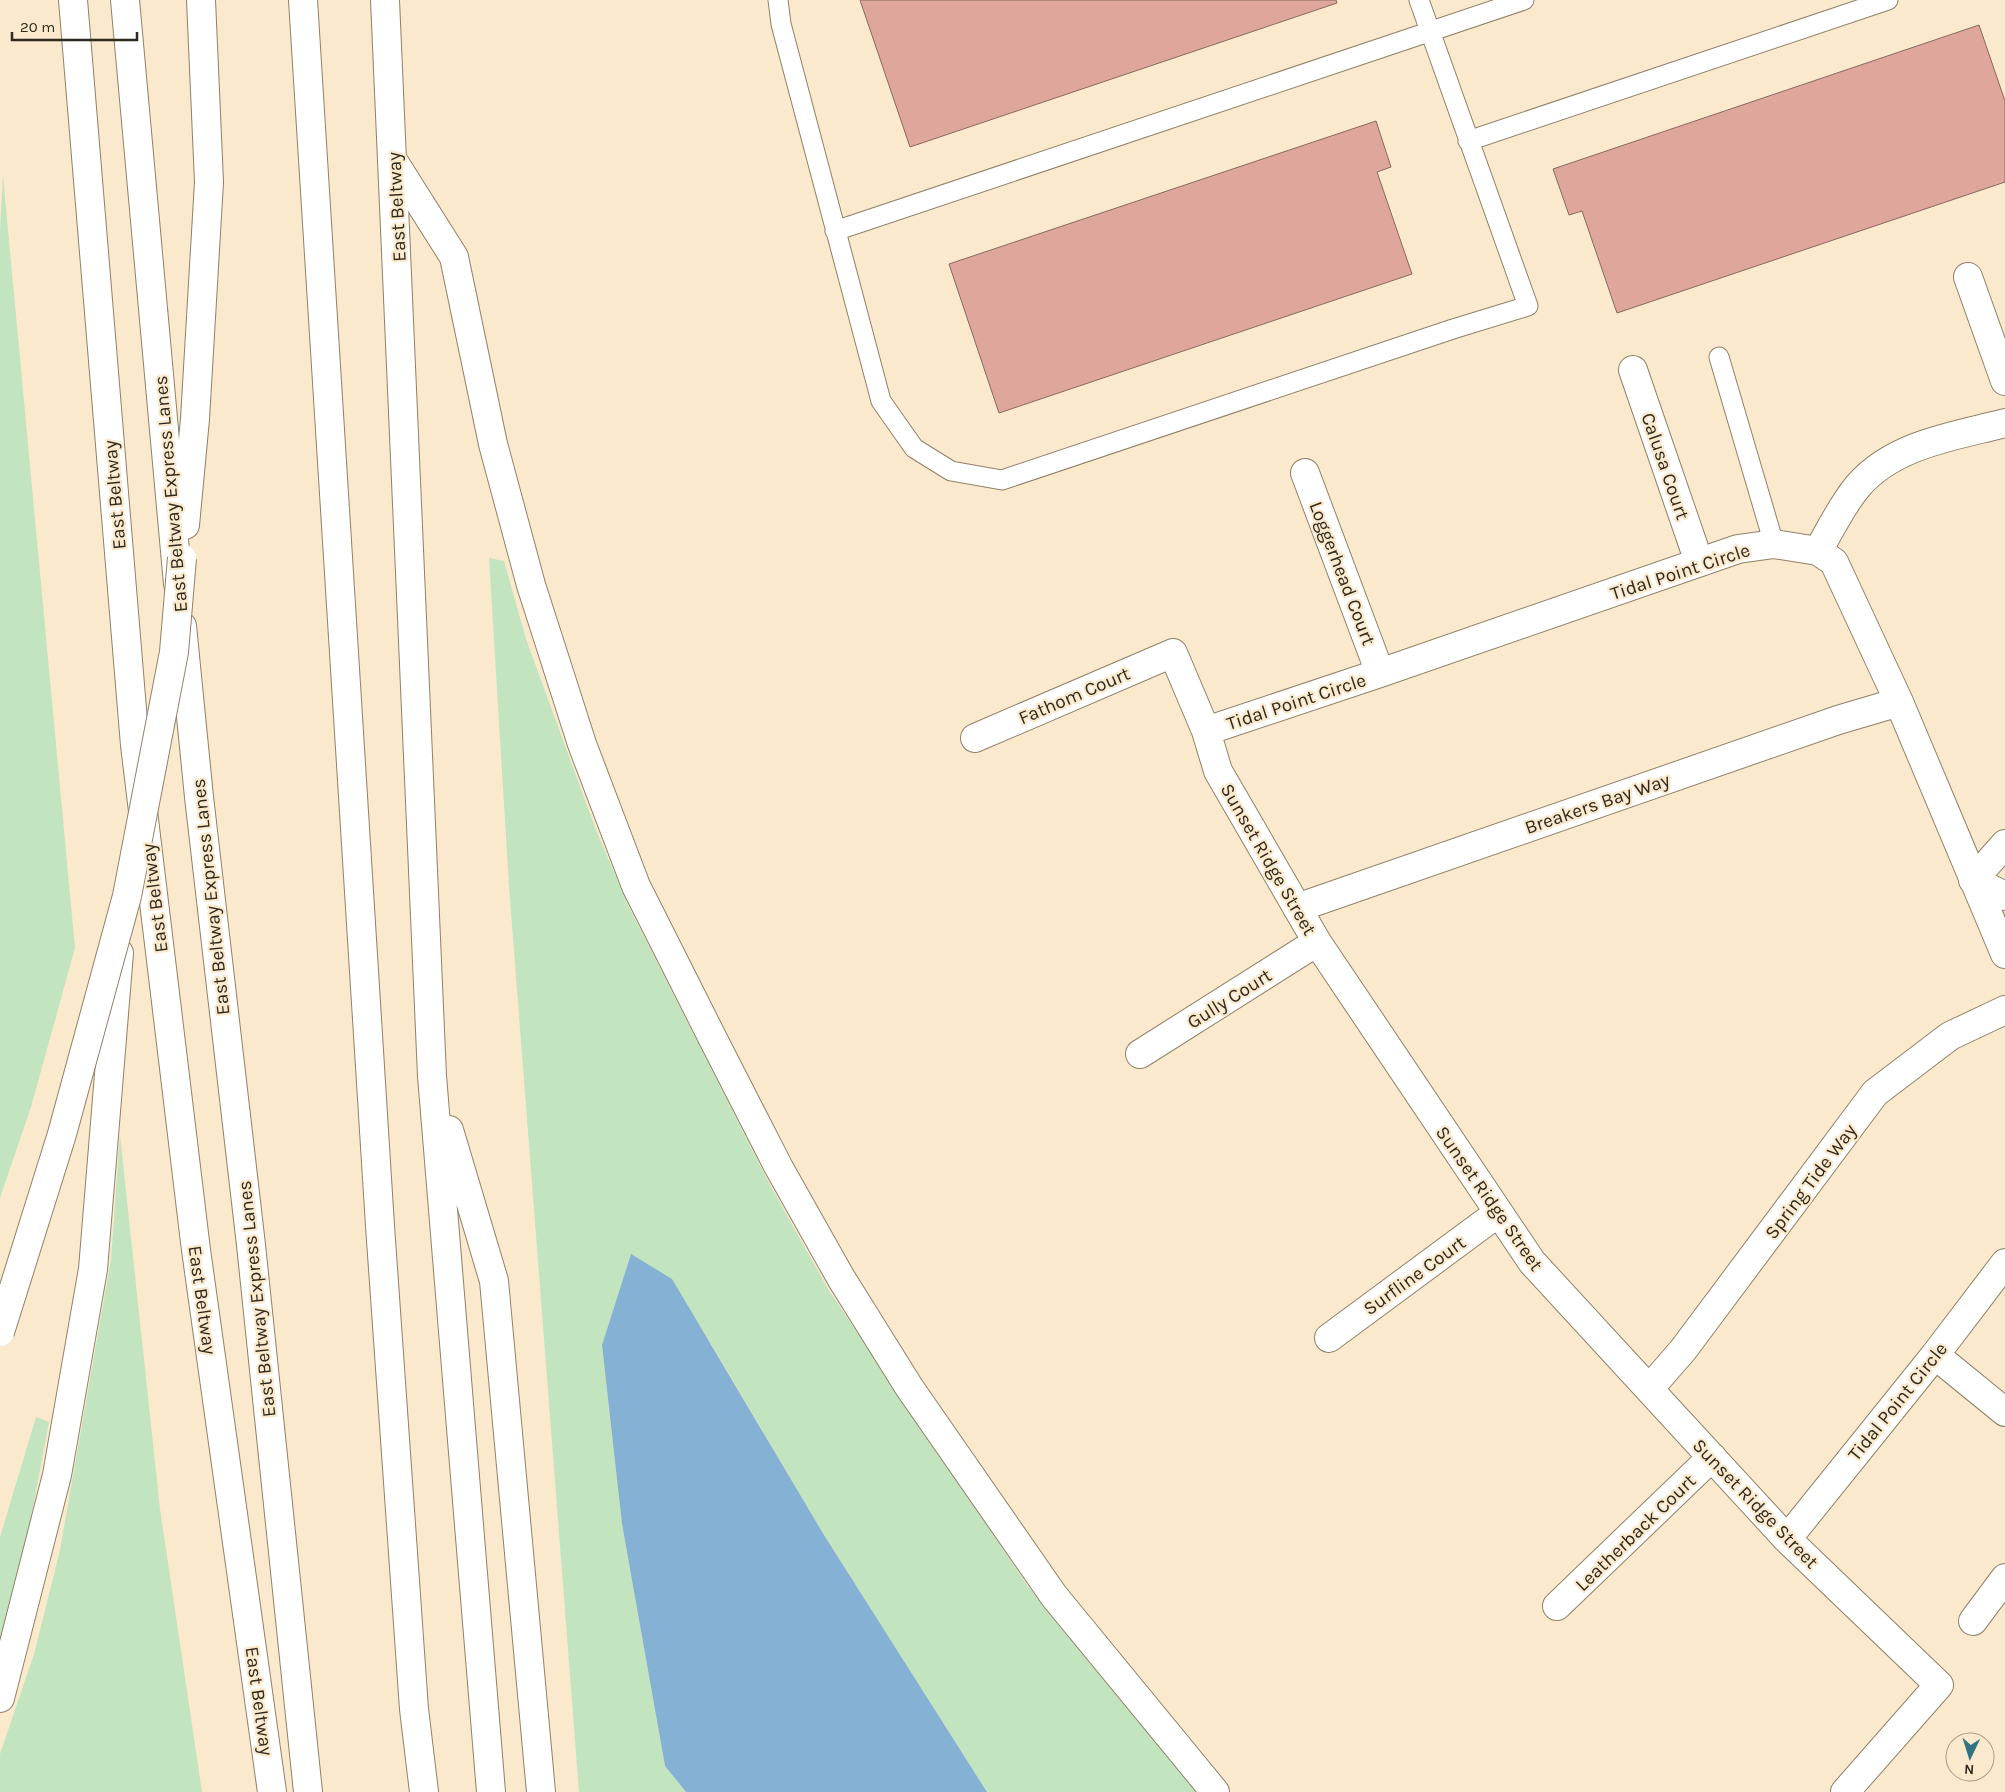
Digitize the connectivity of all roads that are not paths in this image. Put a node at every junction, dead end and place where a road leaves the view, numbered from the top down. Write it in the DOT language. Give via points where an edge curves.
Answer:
graph roads {
  1 [pos="73,0"];
  2 [pos="125,0"];
  3 [pos="201,0"];
  4 [pos="303,0"];
  5 [pos="385,0"];
  6 [pos="778,0"];
  7 [pos="1419,0"];
  8 [pos="1524,0"];
  9 [pos="1888,0"];
  10 [pos="1430,31"];
  11 [pos="1468,142"];
  12 [pos="394,162"];
  13 [pos="835,231"];
  14 [pos="1968,277"];
  15 [pos="1719,357"];
  16 [pos="1633,370"];
  17 [pos="2005,381"];
  18 [pos="2005,423"];
  19 [pos="1305,473"];
  20 [pos="1774,544"];
  21 [pos="1818,552"];
  22 [pos="1699,562"];
  23 [pos="1172,653"];
  24 [pos="1380,673"];
  25 [pos="1899,702"];
  26 [pos="1206,731"];
  27 [pos="975,738"];
  28 [pos="135,745"];
  29 [pos="2005,844"];
  30 [pos="1973,880"];
  31 [pos="2005,896"];
  32 [pos="1297,908"];
  33 [pos="1317,942"];
  34 [pos="2005,954"];
  35 [pos="2005,1010"];
  36 [pos="1140,1054"];
  37 [pos="432,1076"];
  38 [pos="1498,1213"];
  39 [pos="2005,1263"];
  40 [pos="0,1332"];
  41 [pos="1329,1338"];
  42 [pos="1935,1355"];
  43 [pos="1649,1389"];
  44 [pos="2005,1412"];
  45 [pos="1712,1457"];
  46 [pos="1787,1538"];
  47 [pos="2005,1578"];
  48 [pos="1557,1606"];
  49 [pos="1973,1621"];
  50 [pos="0,1698"];
  51 [pos="272,1792"];
  52 [pos="308,1792"];
  53 [pos="424,1792"];
  54 [pos="491,1792"];
  55 [pos="541,1792"];
  56 [pos="1215,1792"];
  57 [pos="1845,1792"];
  1 -- 28 [label="main road, East Beltway"];
  2 -- 52 [label="main road, East Beltway Express Lanes" via="199,797 251,1245"];
  3 -- 40 [label="main road, bridge" via="209,182 195,419 174,652 127,896 62,1134"];
  4 -- 53 [label="main road" via="380,1226 414,1708"];
  5 -- 12 [label="main road, East Beltway"];
  6 -- 13 [label="lane" via="781,24"];
  7 -- 10 [label="lane"];
  8 -- 10 [label="lane"];
  9 -- 11 [label="lane"];
  10 -- 11 [label="lane"];
  10 -- 13 [label="lane"];
  11 -- 13 [label="lane" via="1528,306 1002,480 951,471 914,448 881,401"];
  12 -- 37 [label="main road, East Beltway"];
  12 -- 56 [label="main road" via="454,258 493,444 531,585 582,744 636,886 704,1022 778,1166 841,1278 909,1388 1054,1596"];
  14 -- 17 [label="main road"];
  15 -- 20 [label="lane"];
  16 -- 22 [label="main road, Calusa Court"];
  18 -- 21 [label="main road" via="1924,444 1883,464 1858,486"];
  19 -- 24 [label="main road, Loggerhead Court"];
  20 -- 21 [label="main road, Tidal Point Circle"];
  20 -- 22 [label="main road, Tidal Point Circle" via="1738,549"];
  21 -- 25 [label="main road, Tidal Point Circle" via="1834,562"];
  22 -- 24 [label="main road, Tidal Point Circle"];
  23 -- 26 [label="main road, Sunset Ridge Street"];
  23 -- 27 [label="main road, Fathom Court"];
  24 -- 26 [label="main road, Tidal Point Circle"];
  25 -- 30 [label="main road, Tidal Point Circle"];
  25 -- 32 [label="main road, Breakers Bay Way" via="1838,720"];
  26 -- 32 [label="main road, Sunset Ridge Street" via="1218,771"];
  28 -- 50 [label="main road" via="93,1269 57,1474"];
  28 -- 51 [label="main road, East Beltway" via="196,1250"];
  29 -- 30 [label="main road"];
  30 -- 31 [label="main road"];
  30 -- 34 [label="main road, Tidal Point Circle"];
  32 -- 33 [label="main road, Sunset Ridge Street"];
  33 -- 36 [label="main road, Gully Court"];
  33 -- 38 [label="main road, Sunset Ridge Street"];
  35 -- 43 [label="main road, Spring Tide Way" via="1950,1036 1875,1093 1683,1350"];
  37 -- 54 [label="main road, East Beltway"];
  37 -- 55 [label="main road" via="494,1281"];
  38 -- 41 [label="main road, Surfline Court"];
  38 -- 43 [label="main road, Sunset Ridge Street" via="1532,1262"];
  39 -- 42 [label="main road, Tidal Point Circle"];
  42 -- 44 [label="main road"];
  42 -- 46 [label="main road, Tidal Point Circle"];
  43 -- 45 [label="main road, Sunset Ridge Street"];
  45 -- 46 [label="main road, Sunset Ridge Street"];
  45 -- 48 [label="main road, Leatherback Court"];
  46 -- 57 [label="main road, Sunset Ridge Street" via="1939,1685"];
  47 -- 49 [label="main road"];
}
